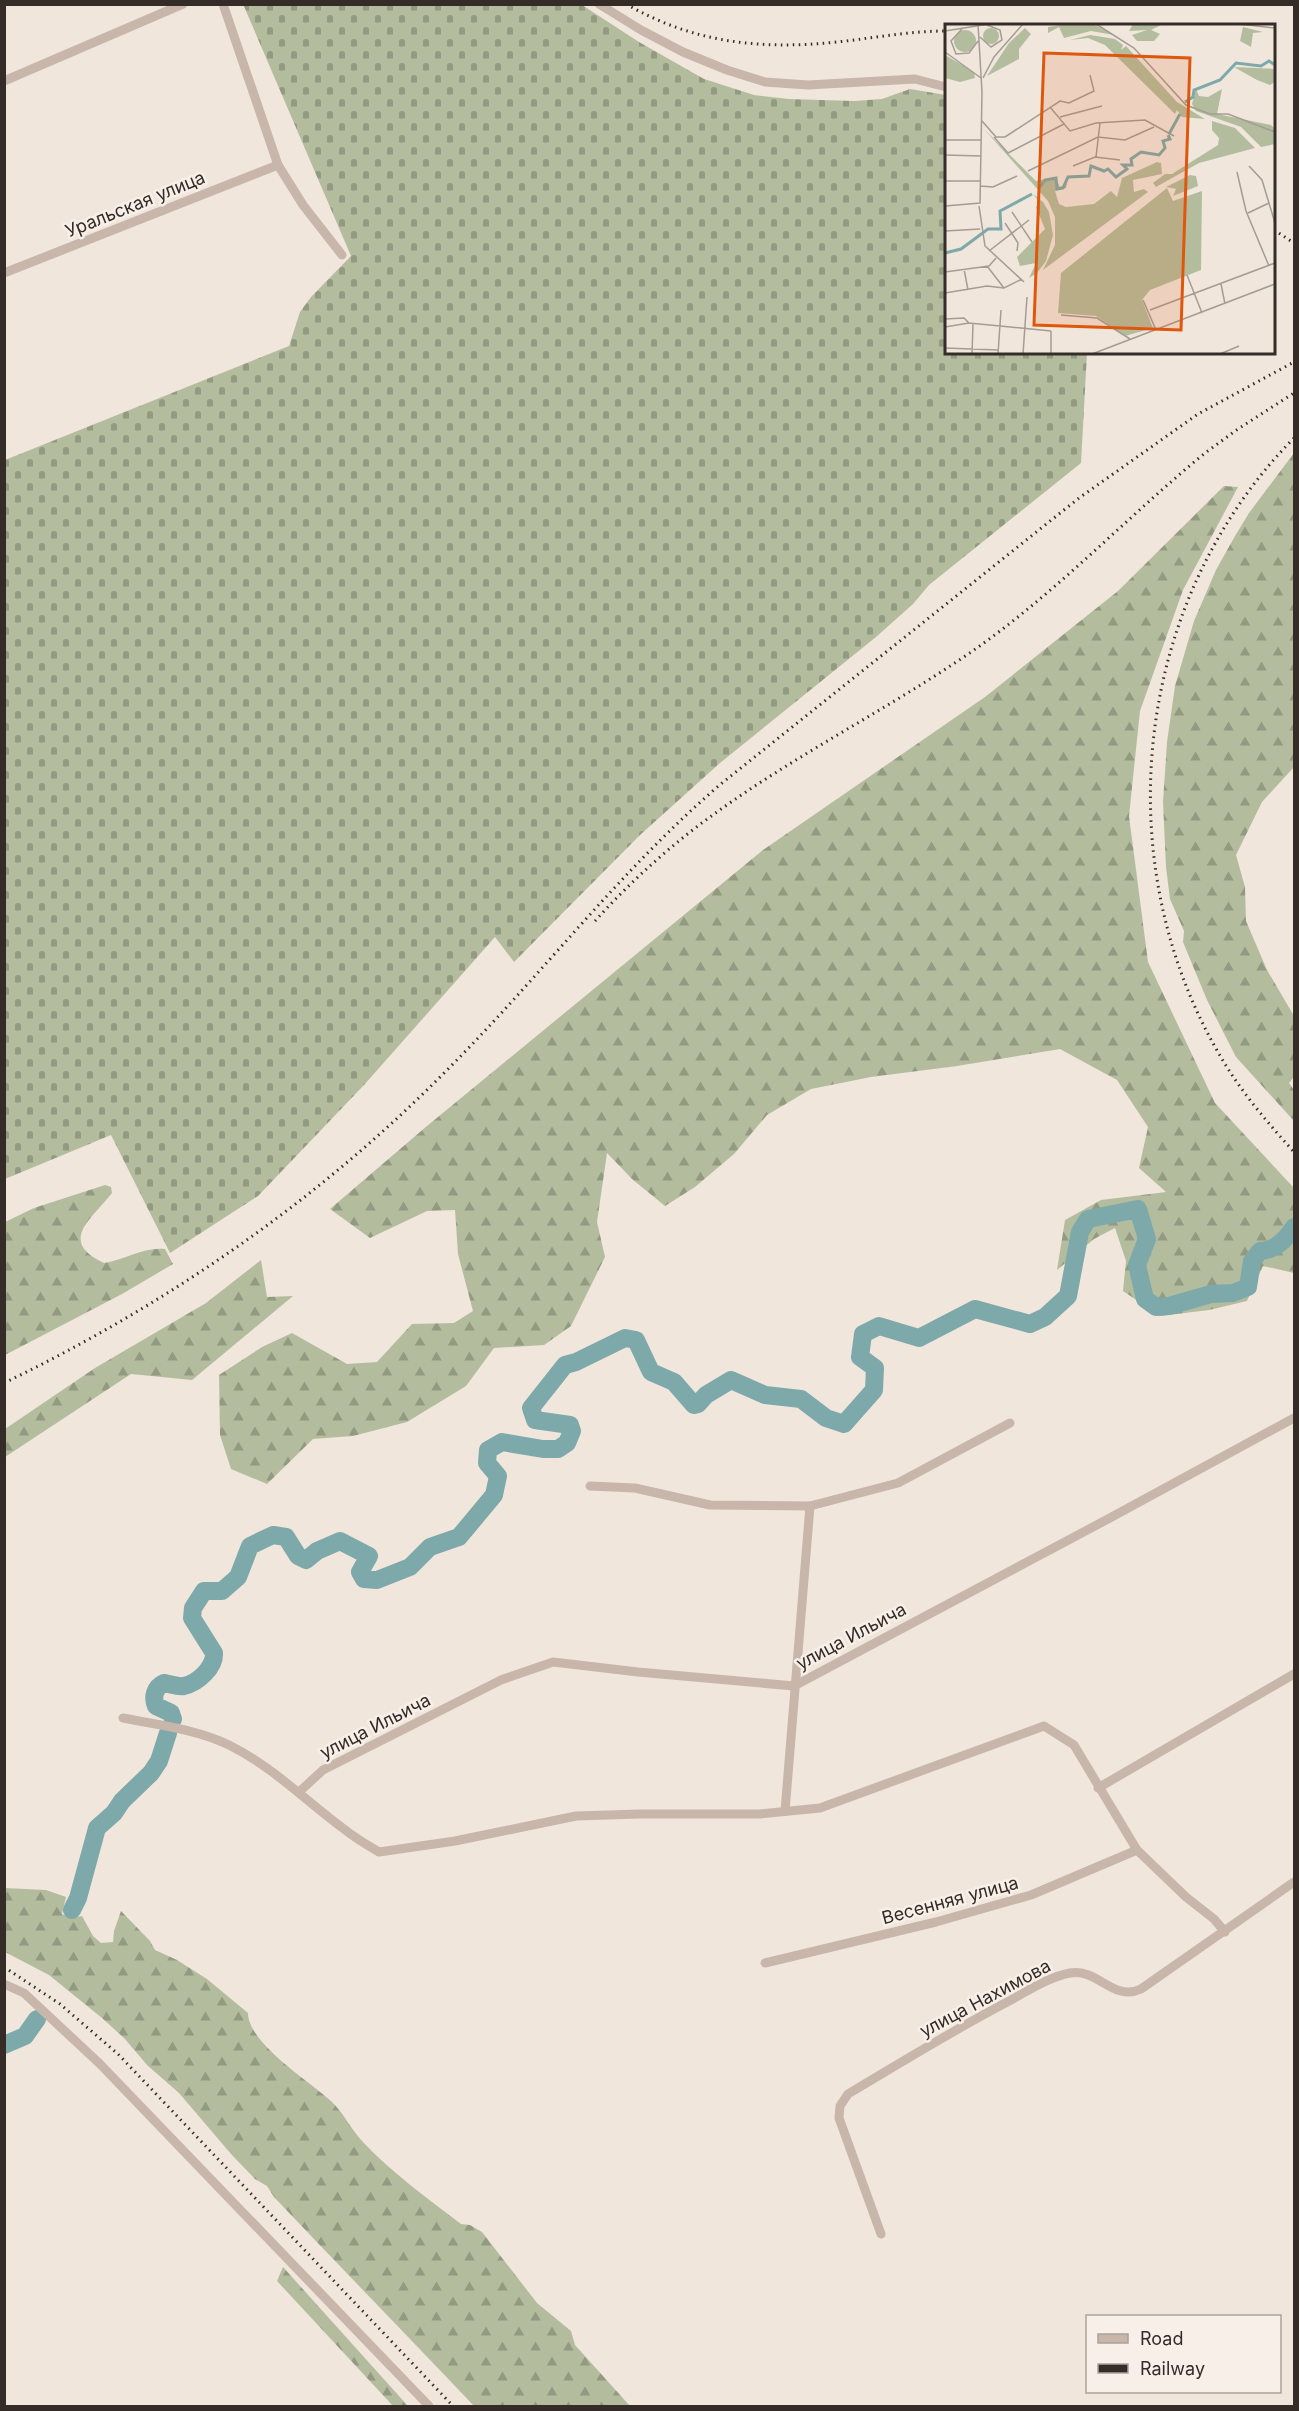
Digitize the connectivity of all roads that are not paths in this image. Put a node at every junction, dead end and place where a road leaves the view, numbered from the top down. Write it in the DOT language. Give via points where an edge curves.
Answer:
graph roads {
  1 [pos="183,4"];
  2 [pos="223,4"];
  3 [pos="599,4"];
  4 [pos="4,81"];
  5 [pos="945,87"];
  6 [pos="278,165"];
  7 [pos="342,255"];
  8 [pos="4,273"];
  9 [pos="1294,1418"];
  10 [pos="1010,1423"];
  11 [pos="590,1486"];
  12 [pos="810,1506"];
  13 [pos="1294,1674"];
  14 [pos="794,1686"];
  15 [pos="123,1718"];
  16 [pos="1098,1788"];
  17 [pos="299,1792"];
  18 [pos="785,1810"];
  19 [pos="1137,1850"];
  20 [pos="1294,1882"];
  21 [pos="1225,1932"];
  22 [pos="765,1963"];
  23 [pos="4,1984"];
  24 [pos="882,2234"];
  25 [pos="429,2406"];
  1 -- 4 [label="street"];
  2 -- 6 [label="street"];
  3 -- 5 [label="street" via="683,52 765,82 807,85 915,79"];
  6 -- 7 [label="street"];
  6 -- 8 [label="street, Уральская улица"];
  9 -- 14 [label="street, улица Ильича"];
  10 -- 12 [label="street" via="898,1483"];
  11 -- 12 [label="street" via="635,1488 710,1505"];
  12 -- 14 [label="street"];
  13 -- 16 [label="street"];
  14 -- 17 [label="street, улица Ильича" via="553,1662 501,1680 323,1770"];
  14 -- 18 [label="street"];
  15 -- 17 [label="street" via="182,1729 228,1745"];
  16 -- 18 [label="street" via="1074,1745 1044,1726 820,1809"];
  16 -- 19 [label="street"];
  17 -- 18 [label="street" via="344,1830 379,1852 576,1816 760,1814"];
  19 -- 21 [label="street"];
  19 -- 22 [label="street, Весенняя улица" via="1031,1895"];
  20 -- 21 [label="street, улица Нахимова"];
  21 -- 24 [label="street, улица Нахимова" via="1134,1993 1120,1993 1084,1972 1048,1981 848,2094 840,2106 839,2118"];
  23 -- 25 [label="street" via="24,1993 100,2064"];
}
